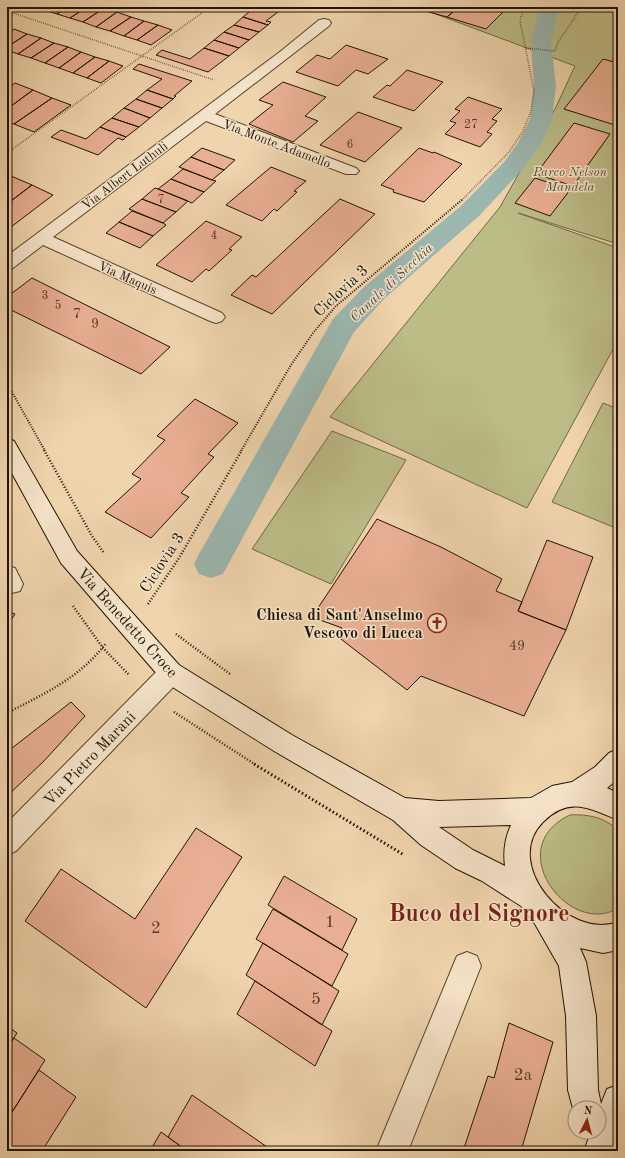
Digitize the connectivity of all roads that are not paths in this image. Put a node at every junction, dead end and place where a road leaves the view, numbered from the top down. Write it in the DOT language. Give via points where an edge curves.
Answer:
graph roads {
  1 [pos="324,23"];
  2 [pos="203,115"];
  3 [pos="351,171"];
  4 [pos="41,238"];
  5 [pos="8,263"];
  6 [pos="216,316"];
  7 [pos="7,446"];
  8 [pos="171,673"];
  9 [pos="618,761"];
  10 [pos="576,794"];
  11 [pos="618,807"];
  12 [pos="402,810"];
  13 [pos="534,810"];
  14 [pos="7,842"];
  15 [pos="537,906"];
  16 [pos="618,936"];
  17 [pos="468,966"];
  18 [pos="585,1100"];
  19 [pos="618,1100"];
  20 [pos="593,1140"];
  21 [pos="392,1151"];
  22 [pos="595,1151"];
  23 [pos="600,1151"];
  1 -- 2 [label="street, Via Albert Luthuli"];
  2 -- 3 [label="street, Via Monte Adamello"];
  2 -- 4 [label="street, Via Albert Luthuli"];
  4 -- 5 [label="street, Via Albert Luthuli"];
  4 -- 6 [label="street, Via Maquis"];
  7 -- 8 [label="street, Via Benedetto Croce" via="69,557"];
  8 -- 12 [label="street, Via Benedetto Croce" via="283,743"];
  8 -- 14 [label="street, Via Pietro Marani"];
  9 -- 10 [label="street" via="604,776"];
  10 -- 11 [label="street" via="594,796"];
  10 -- 13 [label="street" via="551,799"];
  12 -- 13 [label="street, Via Benedetto Croce" via="439,814"];
  12 -- 15 [label="street, Via Benedetto Croce" via="430,836 464,859 491,872"];
  13 -- 15 [label="street" via="522,828 517,850 519,873"];
  15 -- 16 [label="street, Via Benedetto Croce" via="567,930 591,938"];
  15 -- 18 [label="street" via="572,962 581,1016"];
  17 -- 21 [label="street"];
  19 -- 23 [label="street"];
  20 -- 22 [label="street"];
}
